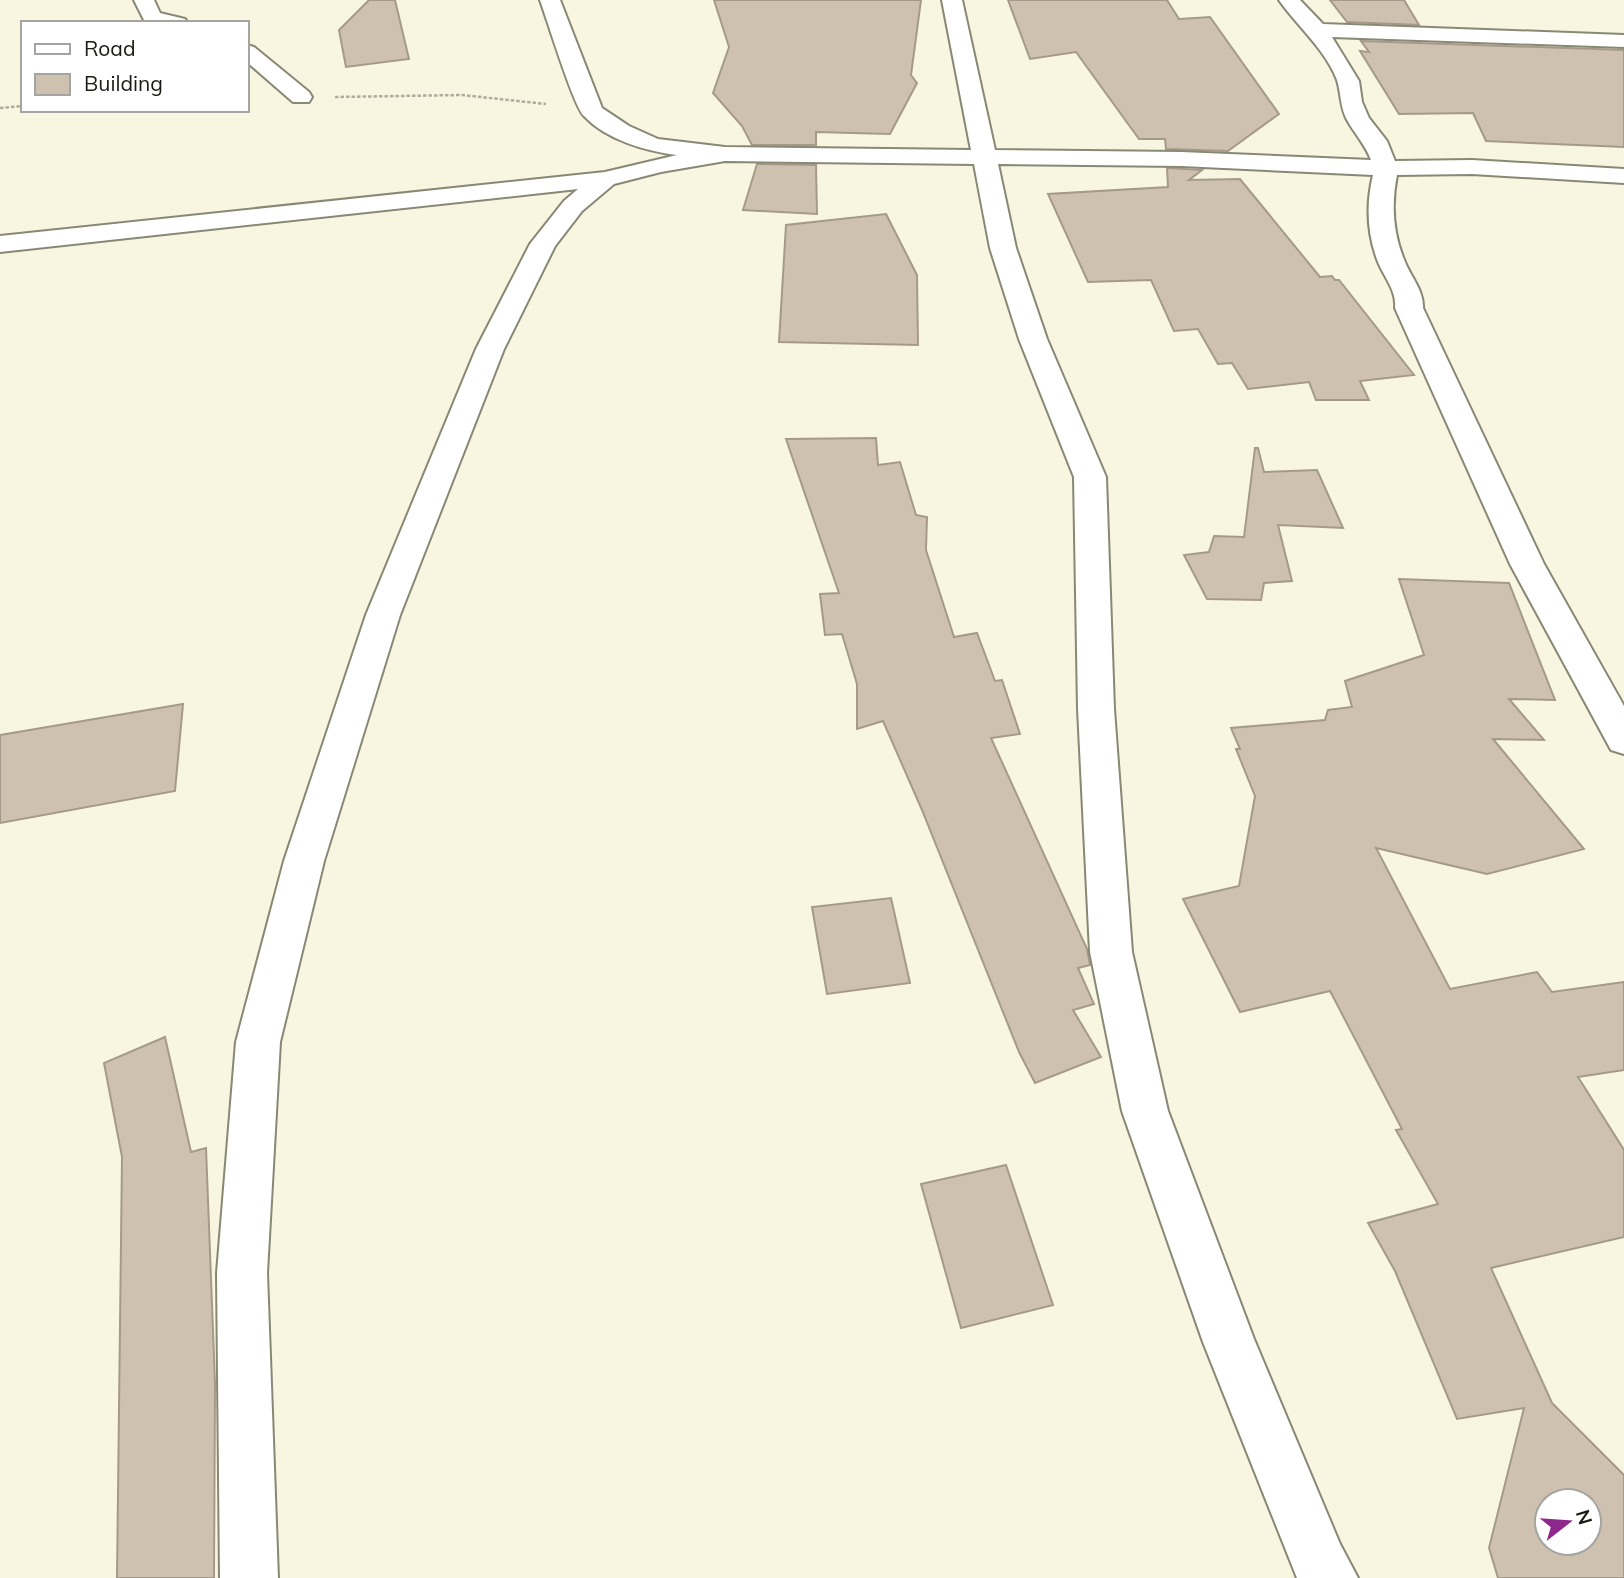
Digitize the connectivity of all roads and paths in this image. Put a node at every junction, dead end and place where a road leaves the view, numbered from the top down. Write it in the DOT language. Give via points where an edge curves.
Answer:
graph roads {
  1 [pos="144,0"];
  2 [pos="550,0"];
  3 [pos="952,0"];
  4 [pos="1289,0"];
  5 [pos="165,21"];
  6 [pos="1317,30"];
  7 [pos="1624,41"];
  8 [pos="248,52"];
  9 [pos="301,97"];
  10 [pos="21,106"];
  11 [pos="0,108"];
  12 [pos="592,112"];
  13 [pos="725,154"];
  14 [pos="982,156"];
  15 [pos="1386,168"];
  16 [pos="1624,176"];
  17 [pos="606,179"];
  18 [pos="0,244"];
  19 [pos="1624,740"];
  20 [pos="249,1578"];
  21 [pos="1329,1578"];
  1 -- 5 [label="street" via="152,19"];
  2 -- 12 [label="street"];
  3 -- 14 [label="street"];
  4 -- 6 [label="street"];
  6 -- 7 [label="street"];
  6 -- 15 [label="street" via="1348,81 1358,119 1375,141"];
  8 -- 9 [label="street"];
  9 -- 12 [label="path" via="462,95"];
  10 -- 11 [label="path"];
  12 -- 13 [label="street" via="653,145"];
  13 -- 14 [label="street"];
  13 -- 17 [label="street"];
  14 -- 15 [label="street"];
  14 -- 21 [label="street" via="1003,248 1029,326 1090,477 1096,709 1111,952 1145,1111 1229,1342"];
  15 -- 16 [label="street" via="1472,167"];
  15 -- 19 [label="street" via="1381,225 1391,261 1410,299 1409,308 1527,564"];
  17 -- 18 [label="street"];
  17 -- 20 [label="street" via="573,206 543,244 490,349 383,615 301,874 258,1042 242,1273"];
}
